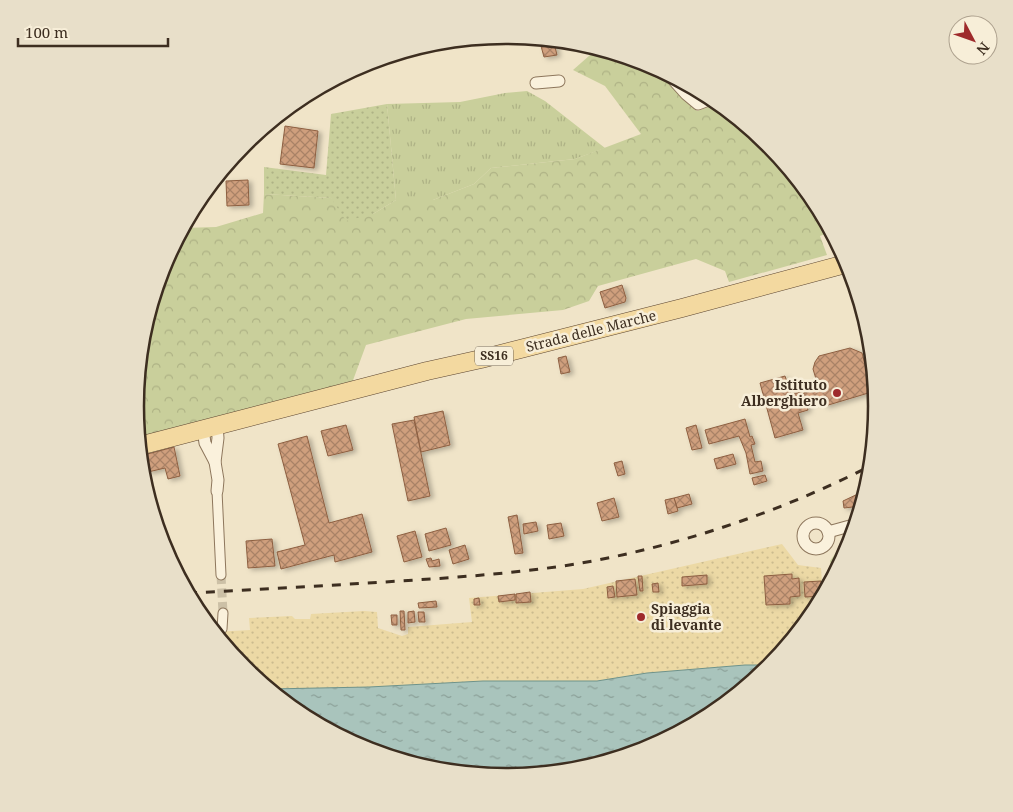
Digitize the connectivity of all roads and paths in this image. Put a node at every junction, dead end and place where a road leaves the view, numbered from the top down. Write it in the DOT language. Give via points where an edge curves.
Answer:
graph roads {
  1 [pos="559,81"];
  2 [pos="536,83"];
  3 [pos="681,88"];
  4 [pos="703,102"];
  5 [pos="840,265"];
  6 [pos="210,427"];
  7 [pos="146,444"];
  8 [pos="217,491"];
  9 [pos="848,526"];
  10 [pos="828,532"];
  11 [pos="221,576"];
  12 [pos="223,612"];
  13 [pos="222,629"];
  1 -- 2 [label="street"];
  3 -- 4 [label="street" via="698,104"];
  5 -- 6 [label="main road, Strada delle Marche / SS16"];
  6 -- 7 [label="main road, Strada delle Marche / SS16"];
  6 -- 8 [label="street" via="218,438 215,462"];
  8 -- 11 [label="street"];
  9 -- 10 [label="street"];
  12 -- 13 [label="street"];
}
